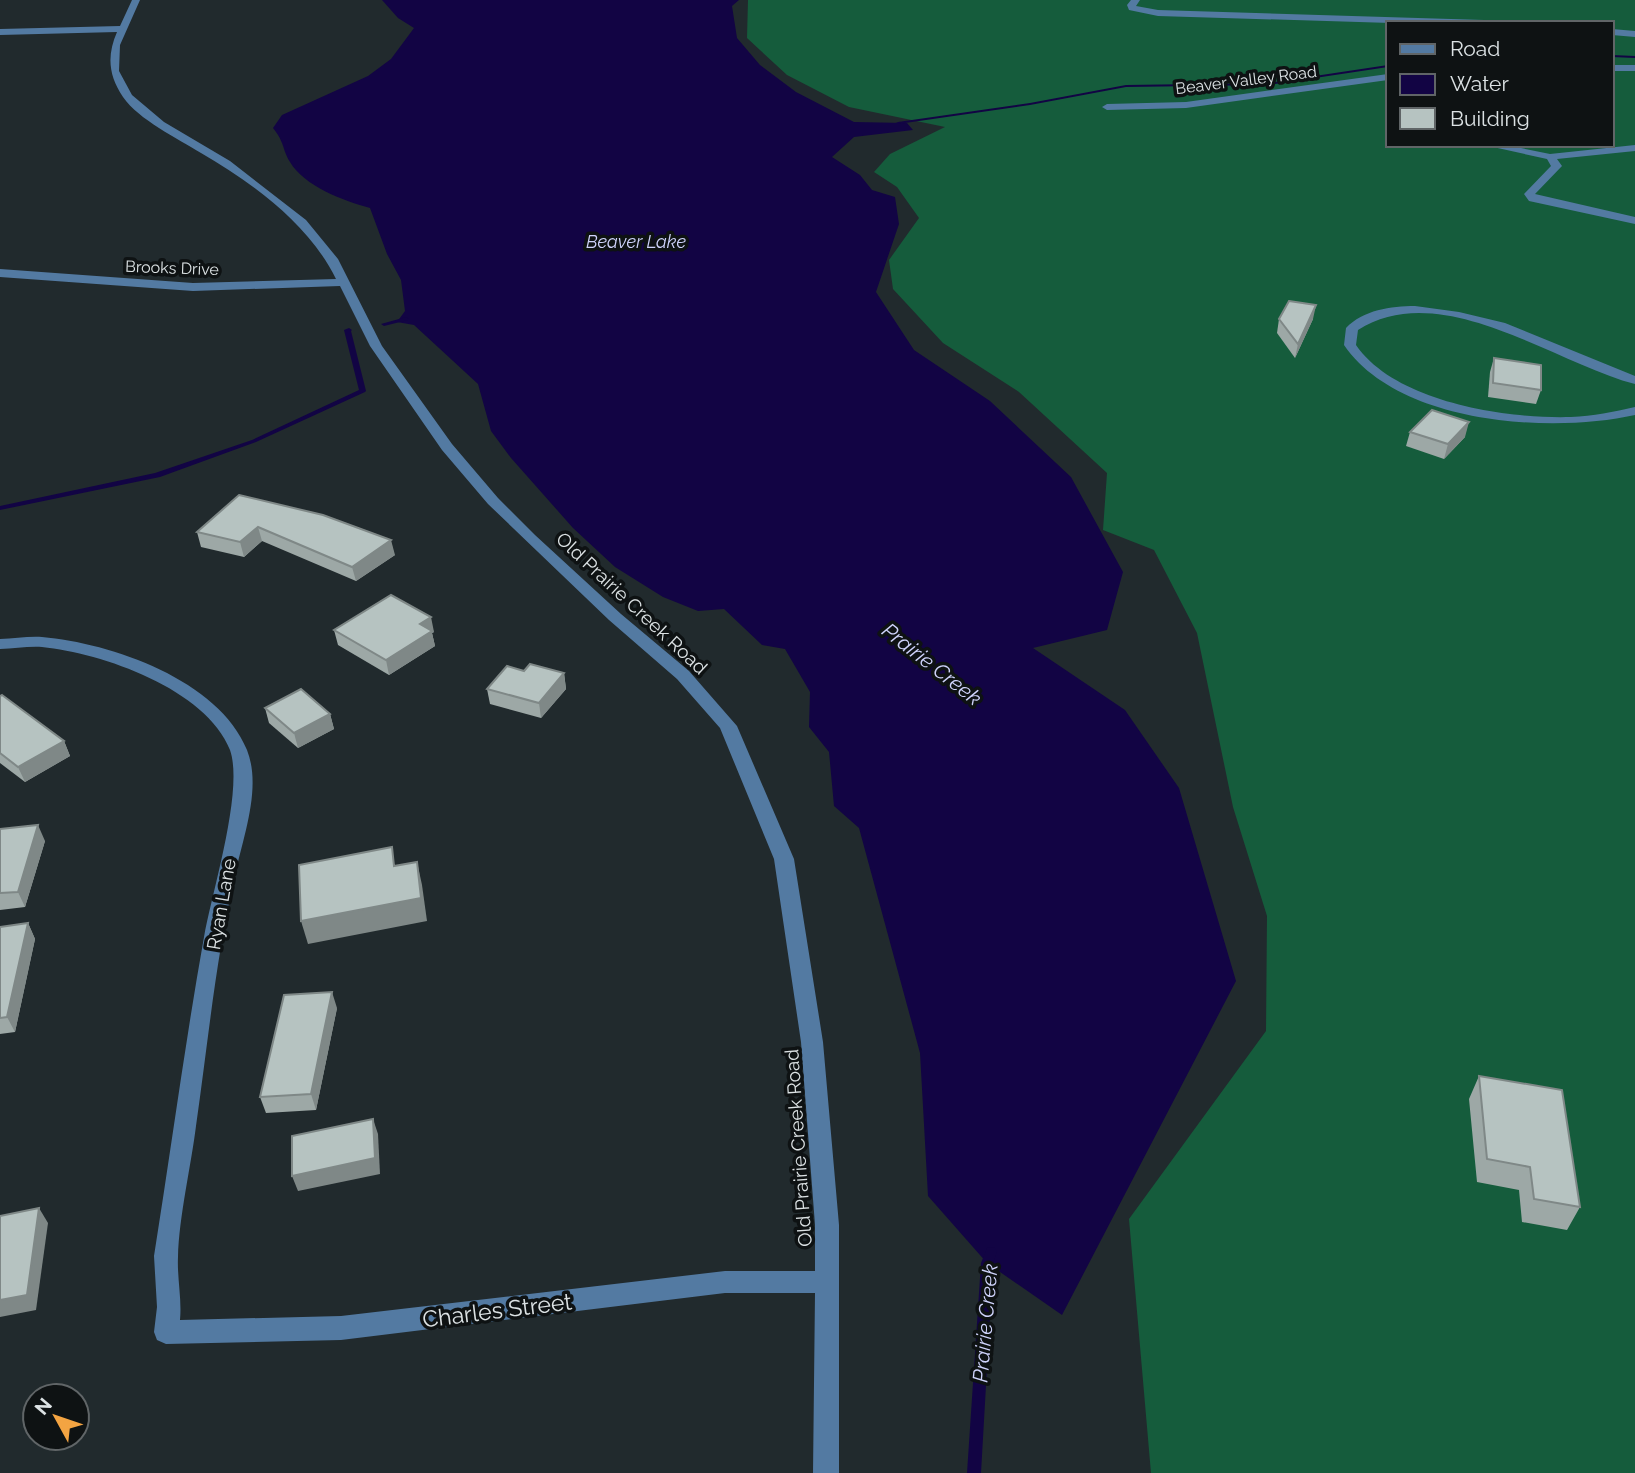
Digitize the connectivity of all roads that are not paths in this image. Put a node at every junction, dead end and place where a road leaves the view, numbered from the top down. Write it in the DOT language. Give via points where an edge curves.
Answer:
graph roads {
  1 [pos="136,0"];
  2 [pos="1136,0"];
  3 [pos="1419,21"];
  4 [pos="122,29"];
  5 [pos="0,32"];
  6 [pos="1614,32"];
  7 [pos="1635,34"];
  8 [pos="1614,68"];
  9 [pos="1635,68"];
  10 [pos="1386,77"];
  11 [pos="1107,107"];
  12 [pos="1499,147"];
  13 [pos="1635,148"];
  14 [pos="1550,157"];
  15 [pos="1635,221"];
  16 [pos="0,273"];
  17 [pos="343,282"];
  18 [pos="1635,380"];
  19 [pos="1635,411"];
  20 [pos="0,644"];
  21 [pos="827,1282"];
  22 [pos="166,1332"];
  23 [pos="826,1473"];
  1 -- 4 [label="street, Old Prairie Creek Road"];
  2 -- 3 [label="street" via="1132,8 1158,13"];
  4 -- 5 [label="street"];
  4 -- 17 [label="street, Old Prairie Creek Road" via="114,71 128,97 160,124 226,163 302,222 332,259"];
  6 -- 7 [label="street"];
  8 -- 9 [label="street"];
  10 -- 11 [label="street, Beaver Valley Road" via="1185,105"];
  12 -- 14 [label="street"];
  13 -- 14 [label="street"];
  14 -- 15 [label="street" via="1557,166 1529,194 1534,199"];
  16 -- 17 [label="street, Brooks Drive" via="193,287"];
  17 -- 21 [label="street, Old Prairie Creek Road" via="376,346 409,395 485,492 591,595 683,675 728,726 784,859 812,1042 827,1225"];
  18 -- 19 [label="street" via="1471,316 1405,310 1372,314 1352,328 1350,345 1365,365 1398,385 1443,403 1495,416 1550,422 1596,420"];
  20 -- 22 [label="street, Ryan Lane" via="42,642 124,662 163,677 197,698 224,723 240,752 239,816 222,888 166,1256"];
  21 -- 22 [label="street, Charles Street" via="725,1282 341,1328"];
  21 -- 23 [label="street, Old Prairie Creek Road"];
}
